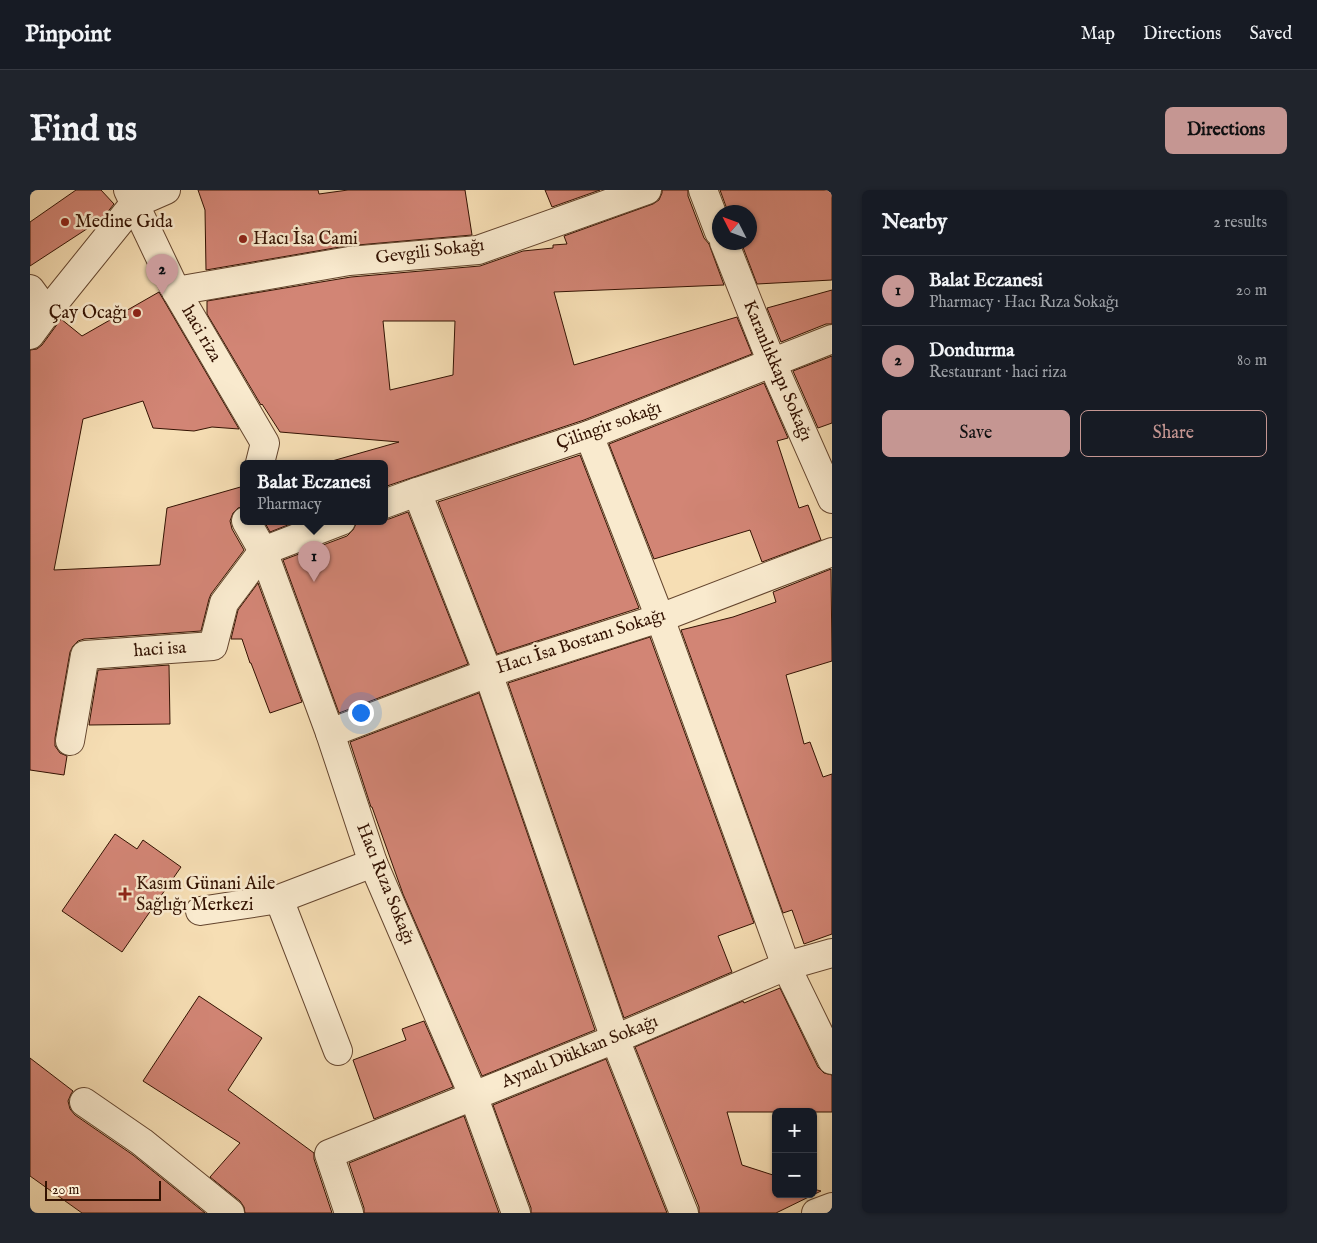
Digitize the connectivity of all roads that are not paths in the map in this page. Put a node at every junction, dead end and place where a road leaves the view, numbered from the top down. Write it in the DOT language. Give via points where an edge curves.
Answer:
graph roads {
  1 [pos="166,190"];
  2 [pos="647,190"];
  3 [pos="703,190"];
  4 [pos="131,197"];
  5 [pos="712,212"];
  6 [pos="727,250"];
  7 [pos="30,288"];
  8 [pos="176,292"];
  9 [pos="47,312"];
  10 [pos="30,335"];
  11 [pos="832,340"];
  12 [pos="772,363"];
  13 [pos="589,435"];
  14 [pos="261,460"];
  15 [pos="417,492"];
  16 [pos="832,499"];
  17 [pos="388,503"];
  18 [pos="248,525"];
  19 [pos="331,525"];
  20 [pos="263,551"];
  21 [pos="832,552"];
  22 [pos="660,618"];
  23 [pos="488,672"];
  24 [pos="330,733"];
  25 [pos="70,740"];
  26 [pos="373,863"];
  27 [pos="280,899"];
  28 [pos="200,911"];
  29 [pos="832,953"];
  30 [pos="786,966"];
  31 [pos="616,1039"];
  32 [pos="338,1050"];
  33 [pos="832,1060"];
  34 [pos="473,1095"];
  35 [pos="84,1102"];
  36 [pos="832,1207"];
  37 [pos="230,1213"];
  38 [pos="349,1213"];
  39 [pos="516,1213"];
  40 [pos="684,1213"];
  41 [pos="816,1213"];
  1 -- 4 [label="street"];
  2 -- 8 [label="street, Gevgili Sokağı" via="478,250 349,260"];
  3 -- 5 [label="street"];
  4 -- 8 [label="street, haci riza"];
  4 -- 9 [label="street"];
  6 -- 12 [label="street, Karanlıkkapı Sokağı"];
  7 -- 9 [label="street"];
  8 -- 14 [label="street, haci riza" via="265,443"];
  9 -- 10 [label="street"];
  11 -- 12 [label="street, Çilingir sokağı"];
  12 -- 13 [label="street, Çilingir sokağı"];
  12 -- 16 [label="street, Karanlıkkapı Sokağı"];
  13 -- 15 [label="street, Çilingir sokağı"];
  13 -- 22 [label="street"];
  15 -- 17 [label="street, Çilingir sokağı"];
  15 -- 23 [label="street"];
  18 -- 20 [label="street"];
  19 -- 20 [label="street"];
  20 -- 24 [label="street, Hacı Rıza Sokağı"];
  20 -- 25 [label="street, haci isa" via="224,603 213,646 85,654"];
  21 -- 22 [label="street, Hacı İsa Bostanı Sokağı"];
  22 -- 23 [label="street, Hacı İsa Bostanı Sokağı"];
  22 -- 30 [label="street"];
  23 -- 24 [label="street, Hacı İsa Bostanı Sokağı"];
  23 -- 31 [label="street"];
  24 -- 26 [label="street, Hacı Rıza Sokağı"];
  26 -- 27 [label="street"];
  26 -- 34 [label="street, Hacı Rıza Sokağı"];
  27 -- 28 [label="street"];
  27 -- 32 [label="street"];
  29 -- 30 [label="street, Aynalı Dükkan Sokağı"];
  30 -- 31 [label="street, Aynalı Dükkan Sokağı"];
  30 -- 33 [label="street"];
  31 -- 34 [label="street, Aynalı Dükkan Sokağı"];
  31 -- 40 [label="street"];
  34 -- 38 [label="street, Aynalı Dükkan Sokağı" via="329,1154"];
  34 -- 39 [label="street, Hacı Rıza Sokağı"];
  35 -- 37 [label="street" via="142,1142"];
  36 -- 41 [label="street"];
}
